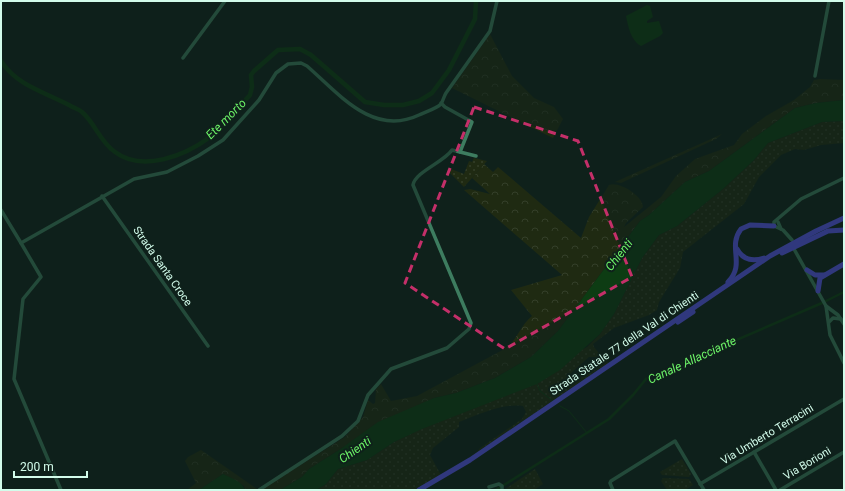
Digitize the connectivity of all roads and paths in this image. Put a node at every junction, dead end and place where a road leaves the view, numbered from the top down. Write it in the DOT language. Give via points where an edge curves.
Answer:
graph roads {
  1 [pos="224,1"];
  2 [pos="497,1"];
  3 [pos="829,1"];
  4 [pos="183,58"];
  5 [pos="815,76"];
  6 [pos="441,103"];
  7 [pos="460,152"];
  8 [pos="476,156"];
  9 [pos="844,178"];
  10 [pos="102,196"];
  11 [pos="1,210"];
  12 [pos="844,218"];
  13 [pos="844,221"];
  14 [pos="776,222"];
  15 [pos="844,230"];
  16 [pos="800,239"];
  17 [pos="791,240"];
  18 [pos="21,243"];
  19 [pos="735,246"];
  20 [pos="795,249"];
  21 [pos="782,253"];
  22 [pos="844,264"];
  23 [pos="807,270"];
  24 [pos="821,277"];
  25 [pos="813,282"];
  26 [pos="818,291"];
  27 [pos="825,303"];
  28 [pos="682,315"];
  29 [pos="841,319"];
  30 [pos="829,322"];
  31 [pos="844,324"];
  32 [pos="208,346"];
  33 [pos="622,359"];
  34 [pos="844,363"];
  35 [pos="844,399"];
  36 [pos="754,452"];
  37 [pos="844,452"];
  38 [pos="473,460"];
  39 [pos="700,484"];
  40 [pos="489,487"];
  41 [pos="502,489"];
  42 [pos="61,490"];
  43 [pos="259,490"];
  44 [pos="419,490"];
  45 [pos="426,490"];
  46 [pos="613,490"];
  47 [pos="704,490"];
  48 [pos="776,490"];
  49 [pos="780,490"];
  1 -- 4 [label="street"];
  2 -- 6 [label="street" via="490,32"];
  3 -- 5 [label="street"];
  6 -- 7 [label="street" via="472,122"];
  6 -- 10 [label="street" via="411,119 387,122 361,112 301,63 288,64 276,73 259,100 223,140 174,169 134,179"];
  7 -- 8 [label="street"];
  7 -- 43 [label="street" via="452,150 449,155 416,178 412,185 471,323 469,329 442,350 391,369 368,396 358,421 342,436"];
  9 -- 14 [label="street" via="801,199"];
  10 -- 18 [label="street"];
  10 -- 32 [label="street, Strada Santa Croce"];
  11 -- 18 [label="street"];
  12 -- 16 [label="highway, Strada Statale 77 della Val di Chienti"];
  13 -- 21 [label="highway, Strada Statale 77 della Val di Chienti"];
  14 -- 17 [label="street"];
  14 -- 19 [label="highway" via="768,226 750,225 743,228 736,236"];
  15 -- 21 [label="highway" via="828,231"];
  16 -- 19 [label="highway" via="754,260 745,258"];
  16 -- 28 [label="highway, Strada Statale 77 della Val di Chienti"];
  18 -- 42 [label="street" via="40,277 23,299 14,379"];
  19 -- 28 [label="highway" via="737,264 732,277"];
  20 -- 23 [label="street"];
  21 -- 33 [label="highway, Strada Statale 77 della Val di Chienti"];
  22 -- 24 [label="highway"];
  23 -- 24 [label="highway"];
  23 -- 25 [label="street"];
  24 -- 25 [label="highway"];
  24 -- 26 [label="highway"];
  25 -- 26 [label="street"];
  26 -- 27 [label="street"];
  27 -- 29 [label="street"];
  27 -- 30 [label="street"];
  28 -- 33 [label="highway, Strada Statale 77 della Val di Chienti"];
  29 -- 30 [label="street" via="835,317"];
  29 -- 31 [label="street"];
  30 -- 34 [label="street" via="831,338"];
  33 -- 38 [label="highway, Strada Statale 77 della Val di Chienti"];
  35 -- 36 [label="street, Via Umberto Terracini"];
  36 -- 39 [label="street, Via Umberto Terracini"];
  36 -- 48 [label="street"];
  37 -- 49 [label="street, Via Borioni"];
  38 -- 44 [label="highway, Strada Statale 77 della Val di Chienti"];
  38 -- 45 [label="highway, Strada Statale 77 della Val di Chienti"];
  39 -- 46 [label="street" via="675,441 611,481"];
  39 -- 47 [label="street"];
  40 -- 41 [label="street" via="501,484"];
}
